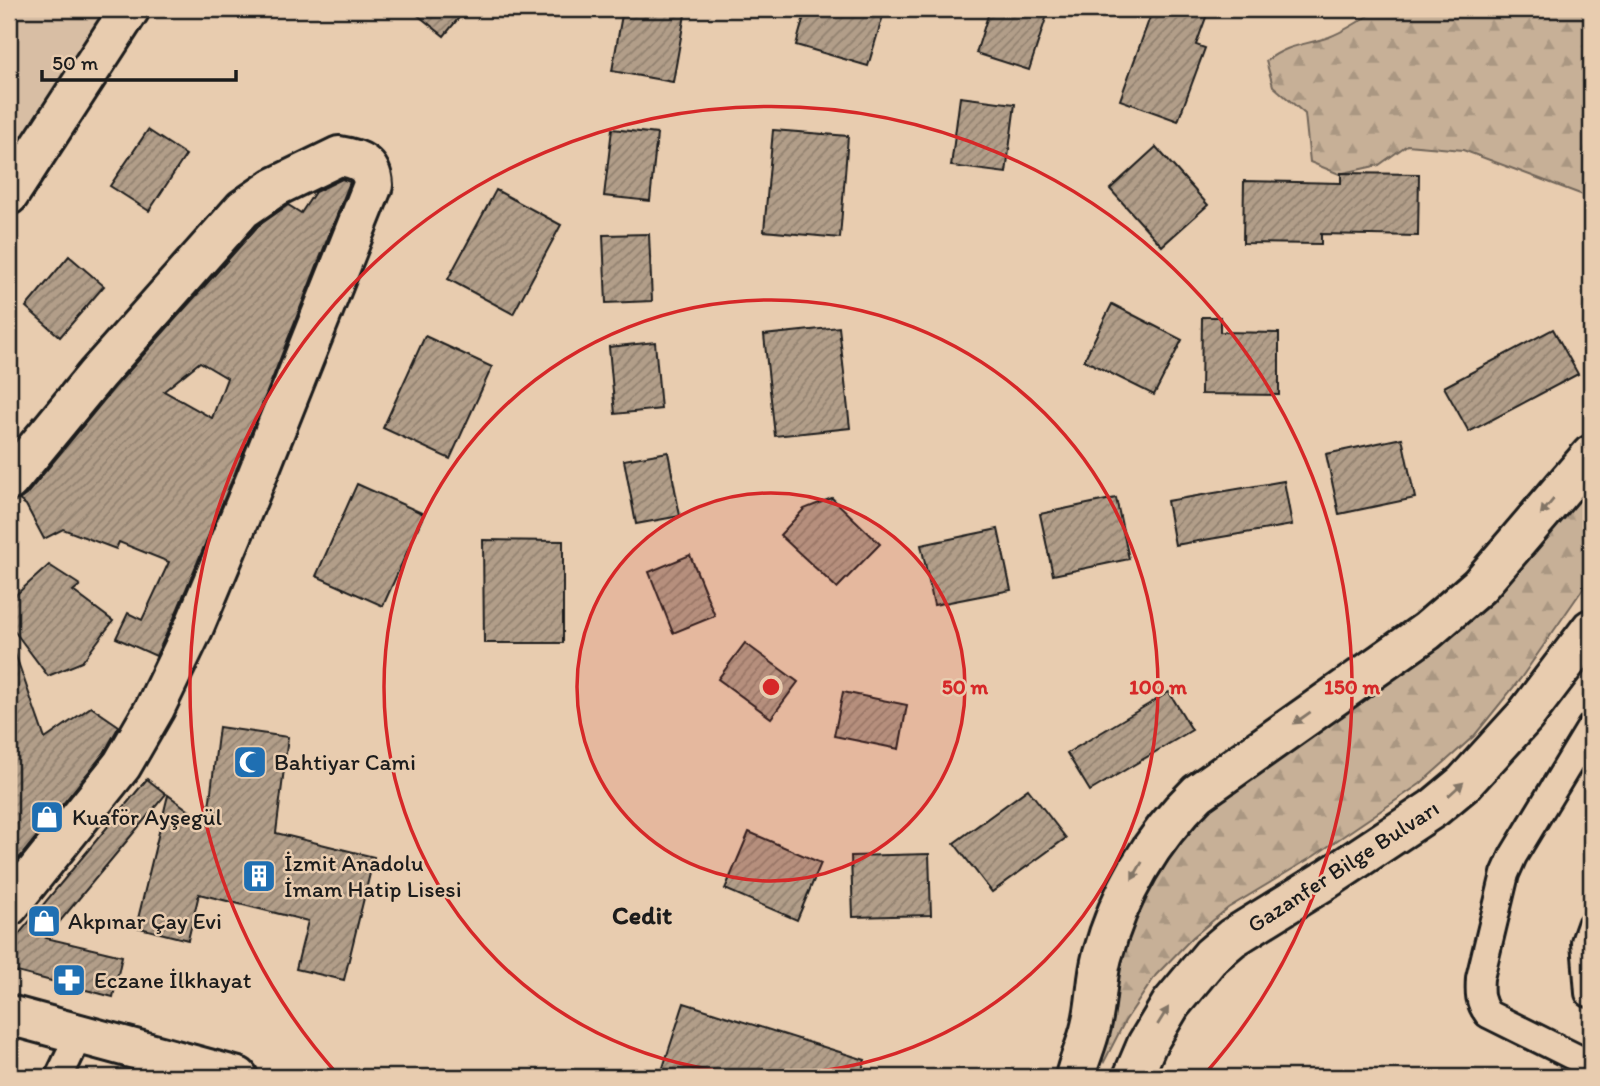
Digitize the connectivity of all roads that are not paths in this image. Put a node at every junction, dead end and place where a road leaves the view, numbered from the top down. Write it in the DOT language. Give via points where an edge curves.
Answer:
graph roads {
  1 [pos="130,9"];
  2 [pos="9,195"];
  3 [pos="1591,455"];
  4 [pos="9,481"];
  5 [pos="1591,629"];
  6 [pos="1591,727"];
  7 [pos="9,906"];
  8 [pos="1591,925"];
  9 [pos="1589,993"];
  10 [pos="9,1015"];
  11 [pos="80,1033"];
  12 [pos="1591,1065"];
  13 [pos="59,1077"];
  14 [pos="238,1077"];
  15 [pos="1074,1077"];
  16 [pos="1133,1077"];
  1 -- 2 [label="main road"];
  3 -- 15 [label="main road, one-way" via="1459,605 1198,793 1171,822 1148,851 1117,913 1101,959 1091,1026"];
  4 -- 7 [label="main road" via="243,209 275,187 332,159 340,156 365,163 373,185 260,469 163,692 122,765"];
  16 -- 5 [label="main road, Gazanfer Bilge Bulvarı, one-way" via="1171,1004 1211,956 1434,808 1464,783 1516,726"];
  6 -- 12 [label="street" via="1513,856 1479,995 1488,1014"];
  8 -- 9 [label="street" via="1585,942"];
  10 -- 11 [label="main road"];
  11 -- 13 [label="street"];
  11 -- 14 [label="main road"];
}
